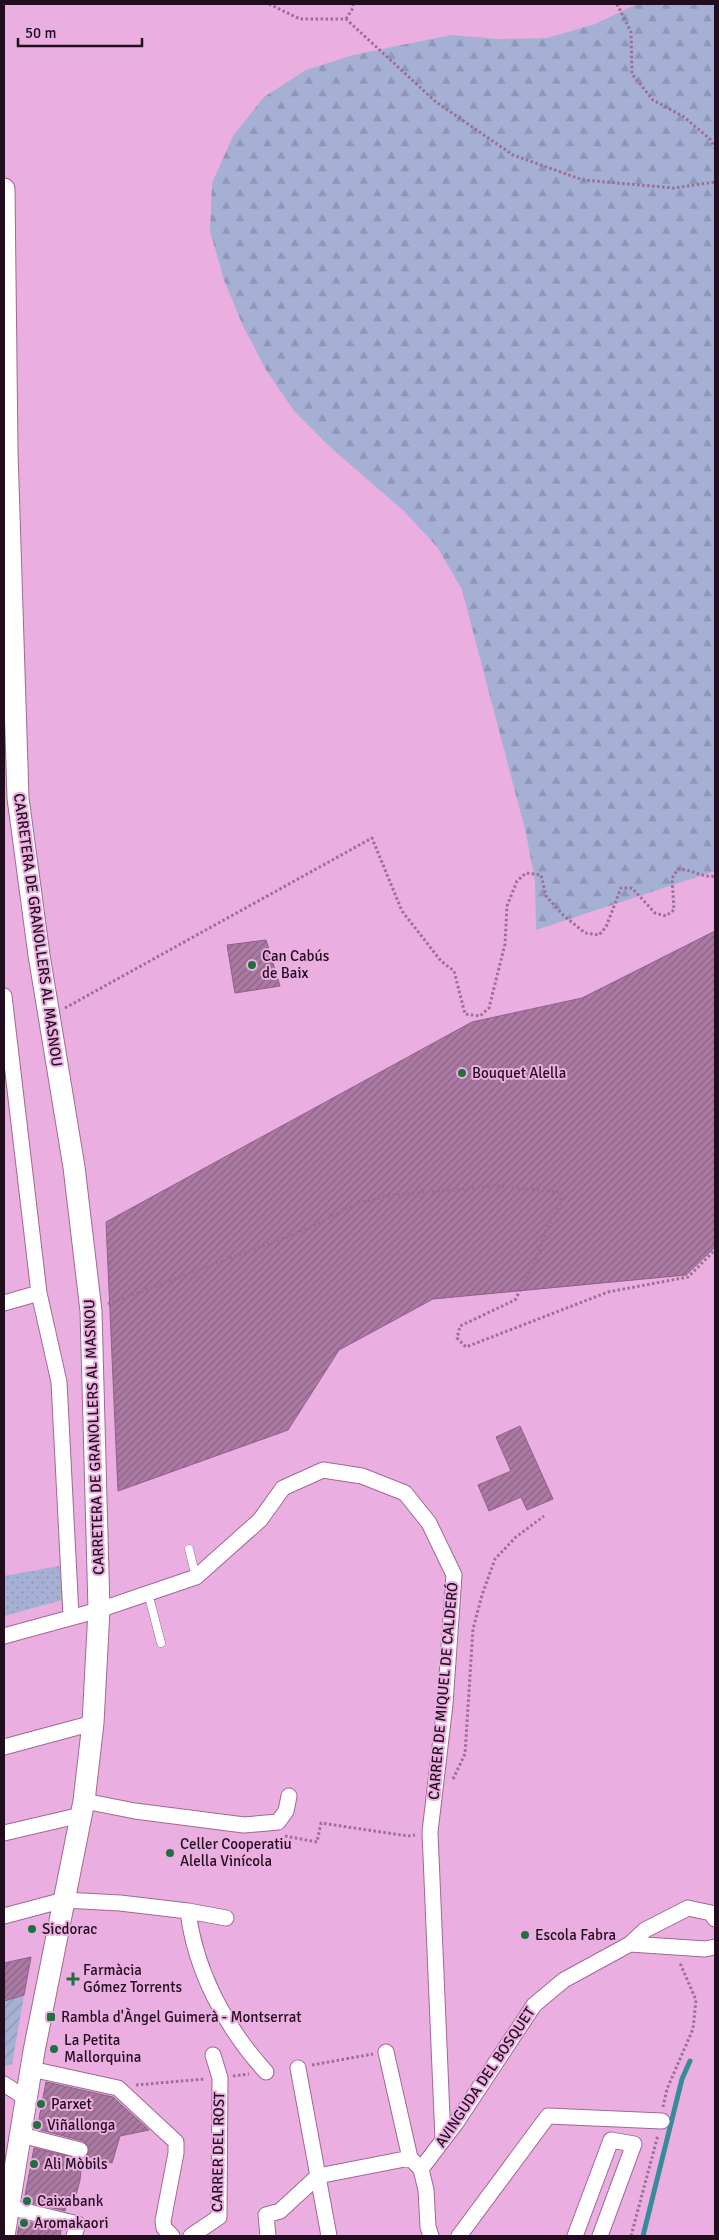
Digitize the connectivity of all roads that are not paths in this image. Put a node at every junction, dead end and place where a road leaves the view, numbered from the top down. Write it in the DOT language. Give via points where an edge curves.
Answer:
graph roads {
  1 [pos="4,189"];
  2 [pos="5,451"];
  3 [pos="4,996"];
  4 [pos="39,1293"];
  5 [pos="4,1303"];
  6 [pos="189,1549"];
  7 [pos="196,1577"];
  8 [pos="148,1593"];
  9 [pos="99,1610"];
  10 [pos="70,1616"];
  11 [pos="4,1636"];
  12 [pos="161,1644"];
  13 [pos="93,1723"];
  14 [pos="4,1747"];
  15 [pos="289,1796"];
  16 [pos="82,1808"];
  17 [pos="4,1832"];
  18 [pos="64,1900"];
  19 [pos="188,1911"];
  20 [pos="4,1916"];
  21 [pos="226,1918"];
  22 [pos="715,1920"];
  23 [pos="630,1944"];
  24 [pos="715,1947"];
  25 [pos="386,2052"];
  26 [pos="213,2055"];
  27 [pos="298,2068"];
  28 [pos="31,2069"];
  29 [pos="266,2072"];
  30 [pos="11,2091"];
  31 [pos="662,2118"];
  32 [pos="20,2135"];
  33 [pos="443,2140"];
  34 [pos="80,2150"];
  35 [pos="410,2158"];
  36 [pos="421,2169"];
  37 [pos="318,2176"];
  38 [pos="8,2207"];
  39 [pos="4,2230"];
  40 [pos="576,2232"];
  41 [pos="4,2236"];
  42 [pos="74,2236"];
  43 [pos="172,2236"];
  44 [pos="191,2236"];
  45 [pos="268,2236"];
  46 [pos="329,2236"];
  47 [pos="431,2236"];
  48 [pos="459,2236"];
  49 [pos="599,2236"];
  1 -- 2 [label="main road, CARRETERA DE GRANOLLERS AL MASNOU"];
  2 -- 9 [label="main road, CARRETERA DE GRANOLLERS AL MASNOU" via="18,798 48,1017 74,1167 92,1311"];
  3 -- 4 [label="street"];
  4 -- 5 [label="street"];
  4 -- 10 [label="street" via="55,1358 61,1408"];
  6 -- 7 [label="lane"];
  7 -- 8 [label="street, CARRER DE MIQUEL DE CALDERÓ"];
  7 -- 33 [label="street, CARRER DE MIQUEL DE CALDERÓ" via="260,1520 283,1488 322,1470 362,1476 405,1493 429,1523 454,1575 445,1704 430,1832"];
  8 -- 9 [label="street, CARRER DE MIQUEL DE CALDERÓ"];
  8 -- 12 [label="lane"];
  9 -- 10 [label="street, CARRER DE MIQUEL DE CALDERÓ"];
  9 -- 13 [label="main road, CARRETERA DE GRANOLLERS AL MASNOU"];
  10 -- 11 [label="street, CARRER DE MIQUEL DE CALDERÓ"];
  13 -- 14 [label="street"];
  13 -- 16 [label="main road, CARRETERA DE GRANOLLERS AL MASNOU"];
  15 -- 16 [label="street" via="286,1811 278,1822 244,1825 135,1811"];
  16 -- 17 [label="street"];
  16 -- 18 [label="main road, CARRETERA DE GRANOLLERS AL MASNOU"];
  18 -- 19 [label="street"];
  18 -- 20 [label="street"];
  18 -- 28 [label="main road, CARRETERA DE GRANOLLERS AL MASNOU"];
  19 -- 21 [label="street"];
  19 -- 29 [label="street" via="192,1940 204,1976 236,2032"];
  22 -- 23 [label="street, AVINGUDA DEL BOSQUET" via="711,1913 688,1908 645,1930"];
  23 -- 24 [label="street"];
  23 -- 33 [label="street, AVINGUDA DEL BOSQUET" via="564,1980 534,2005"];
  25 -- 35 [label="street"];
  26 -- 44 [label="street, CARRER DEL ROST" via="220,2078 219,2217"];
  27 -- 37 [label="street"];
  28 -- 30 [label="main road, CARRETERA DE GRANOLLERS AL MASNOU"];
  28 -- 43 [label="street" via="118,2088 176,2142 163,2221 164,2228"];
  30 -- 32 [label="main road, CARRETERA DE GRANOLLERS AL MASNOU"];
  31 -- 48 [label="street" via="548,2116"];
  32 -- 34 [label="street"];
  32 -- 38 [label="main road, CARRETERA DE GRANOLLERS AL MASNOU"];
  33 -- 36 [label="street, AVINGUDA DEL BOSQUET"];
  35 -- 36 [label="street"];
  35 -- 37 [label="street"];
  36 -- 47 [label="street"];
  37 -- 45 [label="street" via="280,2211 266,2215"];
  37 -- 46 [label="street"];
  38 -- 39 [label="main road, CARRETERA DE GRANOLLERS AL MASNOU"];
  38 -- 42 [label="street" via="78,2224"];
  39 -- 41 [label="main road, CARRETERA DE GRANOLLERS AL MASNOU"];
  40 -- 49 [label="street"];
  40 -- 49 [label="street" via="611,2140 634,2144"];
}
